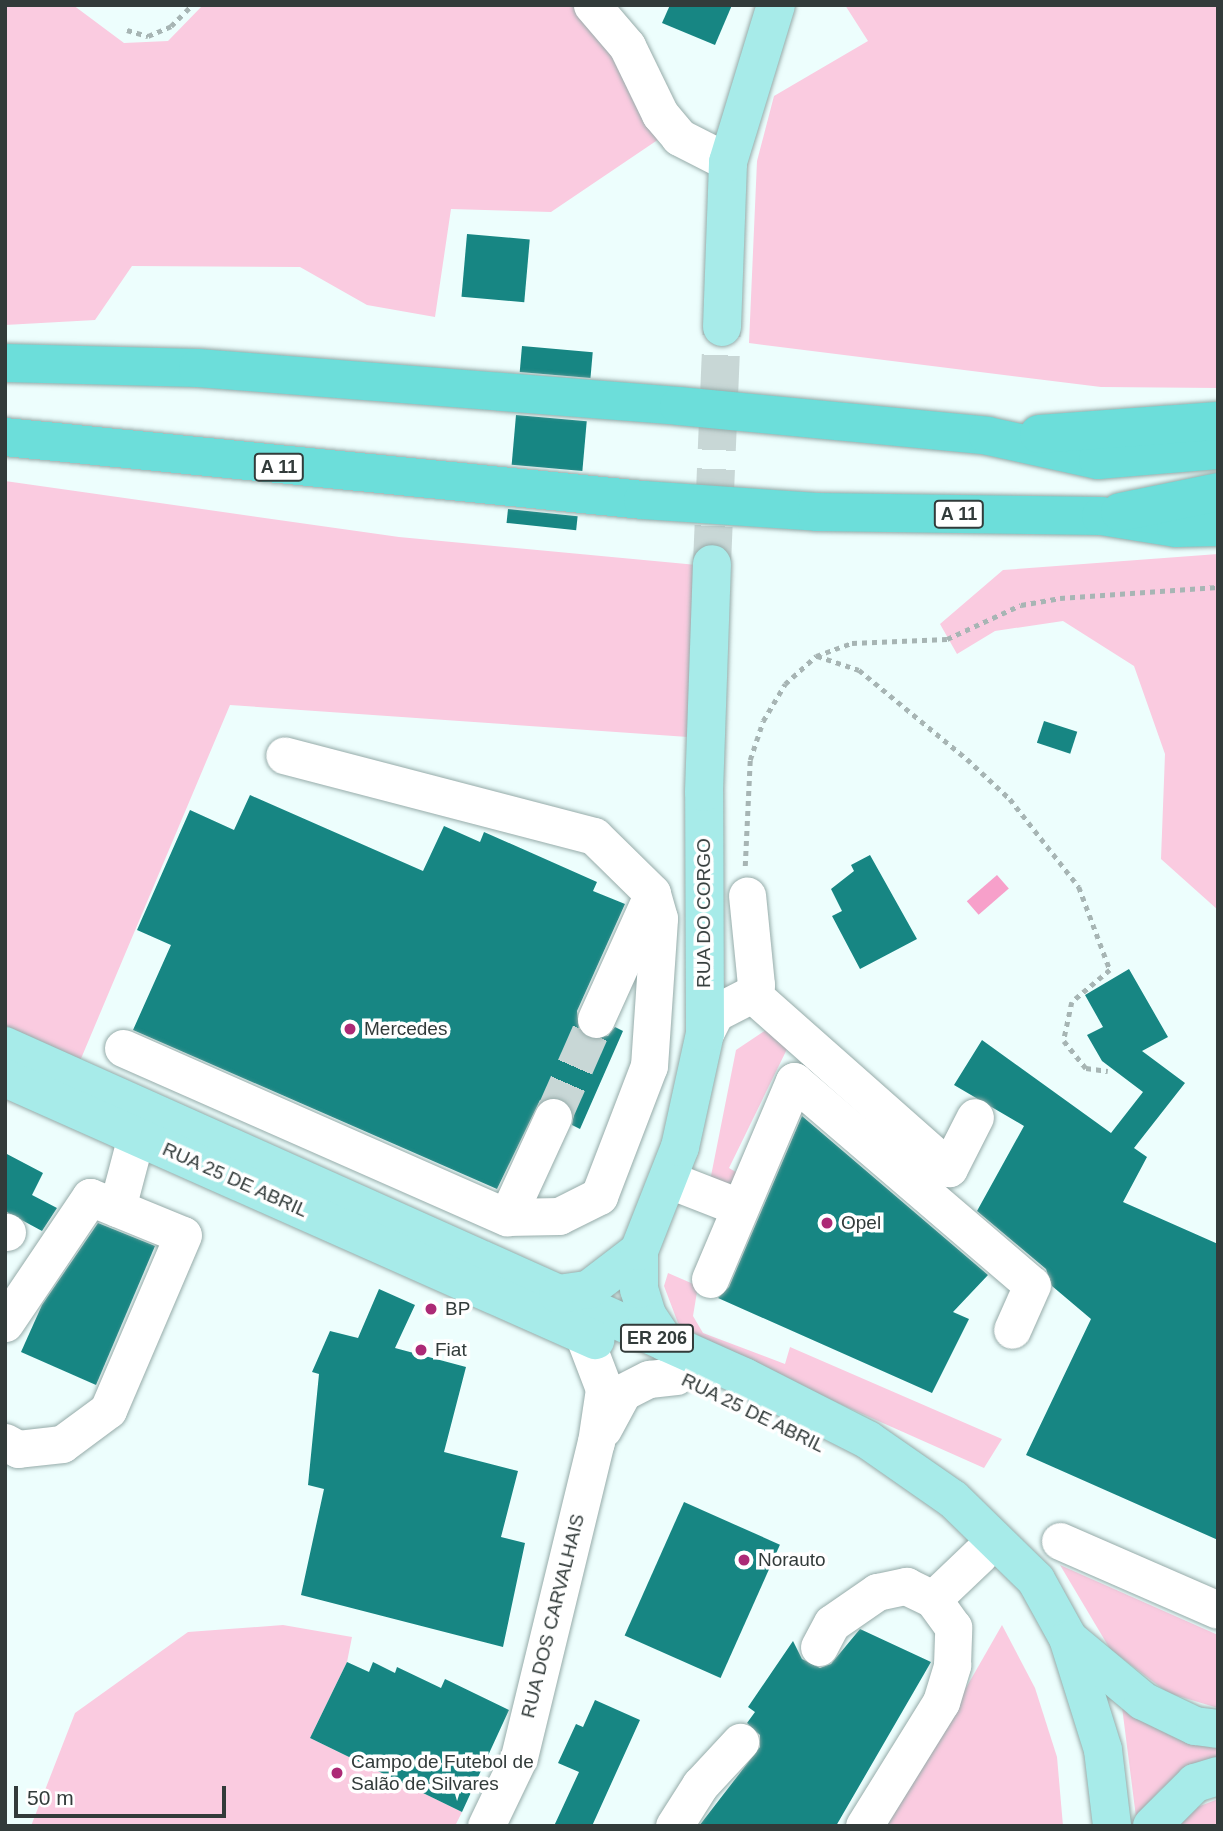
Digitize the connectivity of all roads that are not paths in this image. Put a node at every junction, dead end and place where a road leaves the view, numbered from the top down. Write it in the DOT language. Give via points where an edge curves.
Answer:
graph roads {
  1 [pos="592,5"];
  2 [pos="776,5"];
  3 [pos="728,162"];
  4 [pos="722,327"];
  5 [pos="5,363"];
  6 [pos="1218,421"];
  7 [pos="988,436"];
  8 [pos="5,437"];
  9 [pos="1218,450"];
  10 [pos="1218,492"];
  11 [pos="1101,516"];
  12 [pos="1218,527"];
  13 [pos="712,564"];
  14 [pos="284,755"];
  15 [pos="653,893"];
  16 [pos="747,895"];
  17 [pos="752,994"];
  18 [pos="596,1019"];
  19 [pos="705,1033"];
  20 [pos="5,1046"];
  21 [pos="123,1048"];
  22 [pos="5,1078"];
  23 [pos="553,1117"];
  24 [pos="975,1117"];
  25 [pos="136,1136"];
  26 [pos="611,1167"];
  27 [pos="665,1184"];
  28 [pos="739,1207"];
  29 [pos="117,1208"];
  30 [pos="507,1216"];
  31 [pos="639,1251"];
  32 [pos="710,1279"];
  33 [pos="558,1294"];
  34 [pos="5,1322"];
  35 [pos="1012,1330"];
  36 [pos="583,1334"];
  37 [pos="671,1359"];
  38 [pos="5,1442"];
  39 [pos="596,1442"];
  40 [pos="1060,1541"];
  41 [pos="979,1555"];
  42 [pos="933,1599"];
  43 [pos="1218,1610"];
  44 [pos="1068,1638"];
  45 [pos="819,1647"];
  46 [pos="1218,1729"];
  47 [pos="740,1742"];
  48 [pos="1218,1776"];
  49 [pos="486,1826"];
  50 [pos="674,1826"];
  51 [pos="864,1826"];
  52 [pos="1086,1826"];
  53 [pos="1112,1826"];
  54 [pos="1152,1826"];
  1 -- 3 [label="street" via="627,46 660,114 679,137"];
  2 -- 3 [label="main road"];
  3 -- 4 [label="main road"];
  5 -- 7 [label="highway" via="86,362 348,379"];
  6 -- 7 [label="highway"];
  7 -- 9 [label="highway" via="1098,460"];
  8 -- 11 [label="highway, A 11" via="365,475 764,509"];
  10 -- 11 [label="highway, A 11"];
  11 -- 12 [label="highway, A 11" via="1176,528"];
  13 -- 19 [label="main road, RUA DO CORGO" via="704,792"];
  14 -- 15 [label="street" via="594,836"];
  15 -- 18 [label="street"];
  15 -- 26 [label="street" via="659,918 649,1066"];
  16 -- 17 [label="street" via="755,969"];
  17 -- 19 [label="street" via="715,1013"];
  17 -- 24 [label="street" via="949,1168"];
  19 -- 27 [label="main road, RUA DO CORGO" via="692,1098"];
  20 -- 33 [label="main road, RUA 25 DE ABRIL / ER 206"];
  21 -- 30 [label="street"];
  22 -- 25 [label="main road, RUA 25 DE ABRIL / ER 206"];
  23 -- 30 [label="street"];
  25 -- 29 [label="street"];
  25 -- 36 [label="main road, RUA 25 DE ABRIL / ER 206"];
  26 -- 27 [label="street"];
  26 -- 30 [label="street" via="599,1196 583,1209 559,1216"];
  27 -- 28 [label="street"];
  27 -- 31 [label="main road, RUA DO CORGO"];
  28 -- 32 [label="street"];
  28 -- 35 [label="street" via="794,1081 1032,1285"];
  29 -- 34 [label="street" via="90,1197"];
  29 -- 38 [label="street" via="183,1235 108,1410 62,1444 18,1449"];
  31 -- 33 [label="main road" via="588,1290"];
  31 -- 37 [label="main road, RUA DO CORGO" via="639,1289 647,1315"];
  33 -- 37 [label="main road, RUA 25 DE ABRIL / ER 206"];
  36 -- 37 [label="main road, RUA 25 DE ABRIL / ER 206"];
  36 -- 39 [label="street, RUA DOS CARVALHAIS" via="604,1389"];
  37 -- 39 [label="street, RUA DOS CARVALHAIS" via="649,1379 623,1392"];
  37 -- 41 [label="main road, RUA 25 DE ABRIL / ER 206" via="853,1461"];
  37 -- 44 [label="main road, RUA 25 DE ABRIL / ER 206" via="868,1440 953,1499 1036,1580"];
  39 -- 49 [label="street, RUA DOS CARVALHAIS" via="519,1757"];
  40 -- 43 [label="street"];
  41 -- 42 [label="street"];
  41 -- 52 [label="main road, RUA 25 DE ABRIL / ER 206" via="1014,1594 1045,1646 1077,1755"];
  42 -- 45 [label="street" via="906,1586 877,1592 832,1623"];
  42 -- 51 [label="street" via="953,1627 952,1665 941,1702"];
  44 -- 46 [label="main road, RUA 25 DE ABRIL" via="1143,1701 1195,1726"];
  44 -- 53 [label="main road, RUA 25 DE ABRIL / ER 206" via="1103,1750"];
  47 -- 50 [label="street" via="701,1785"];
  48 -- 54 [label="main road" via="1195,1783"];
}
